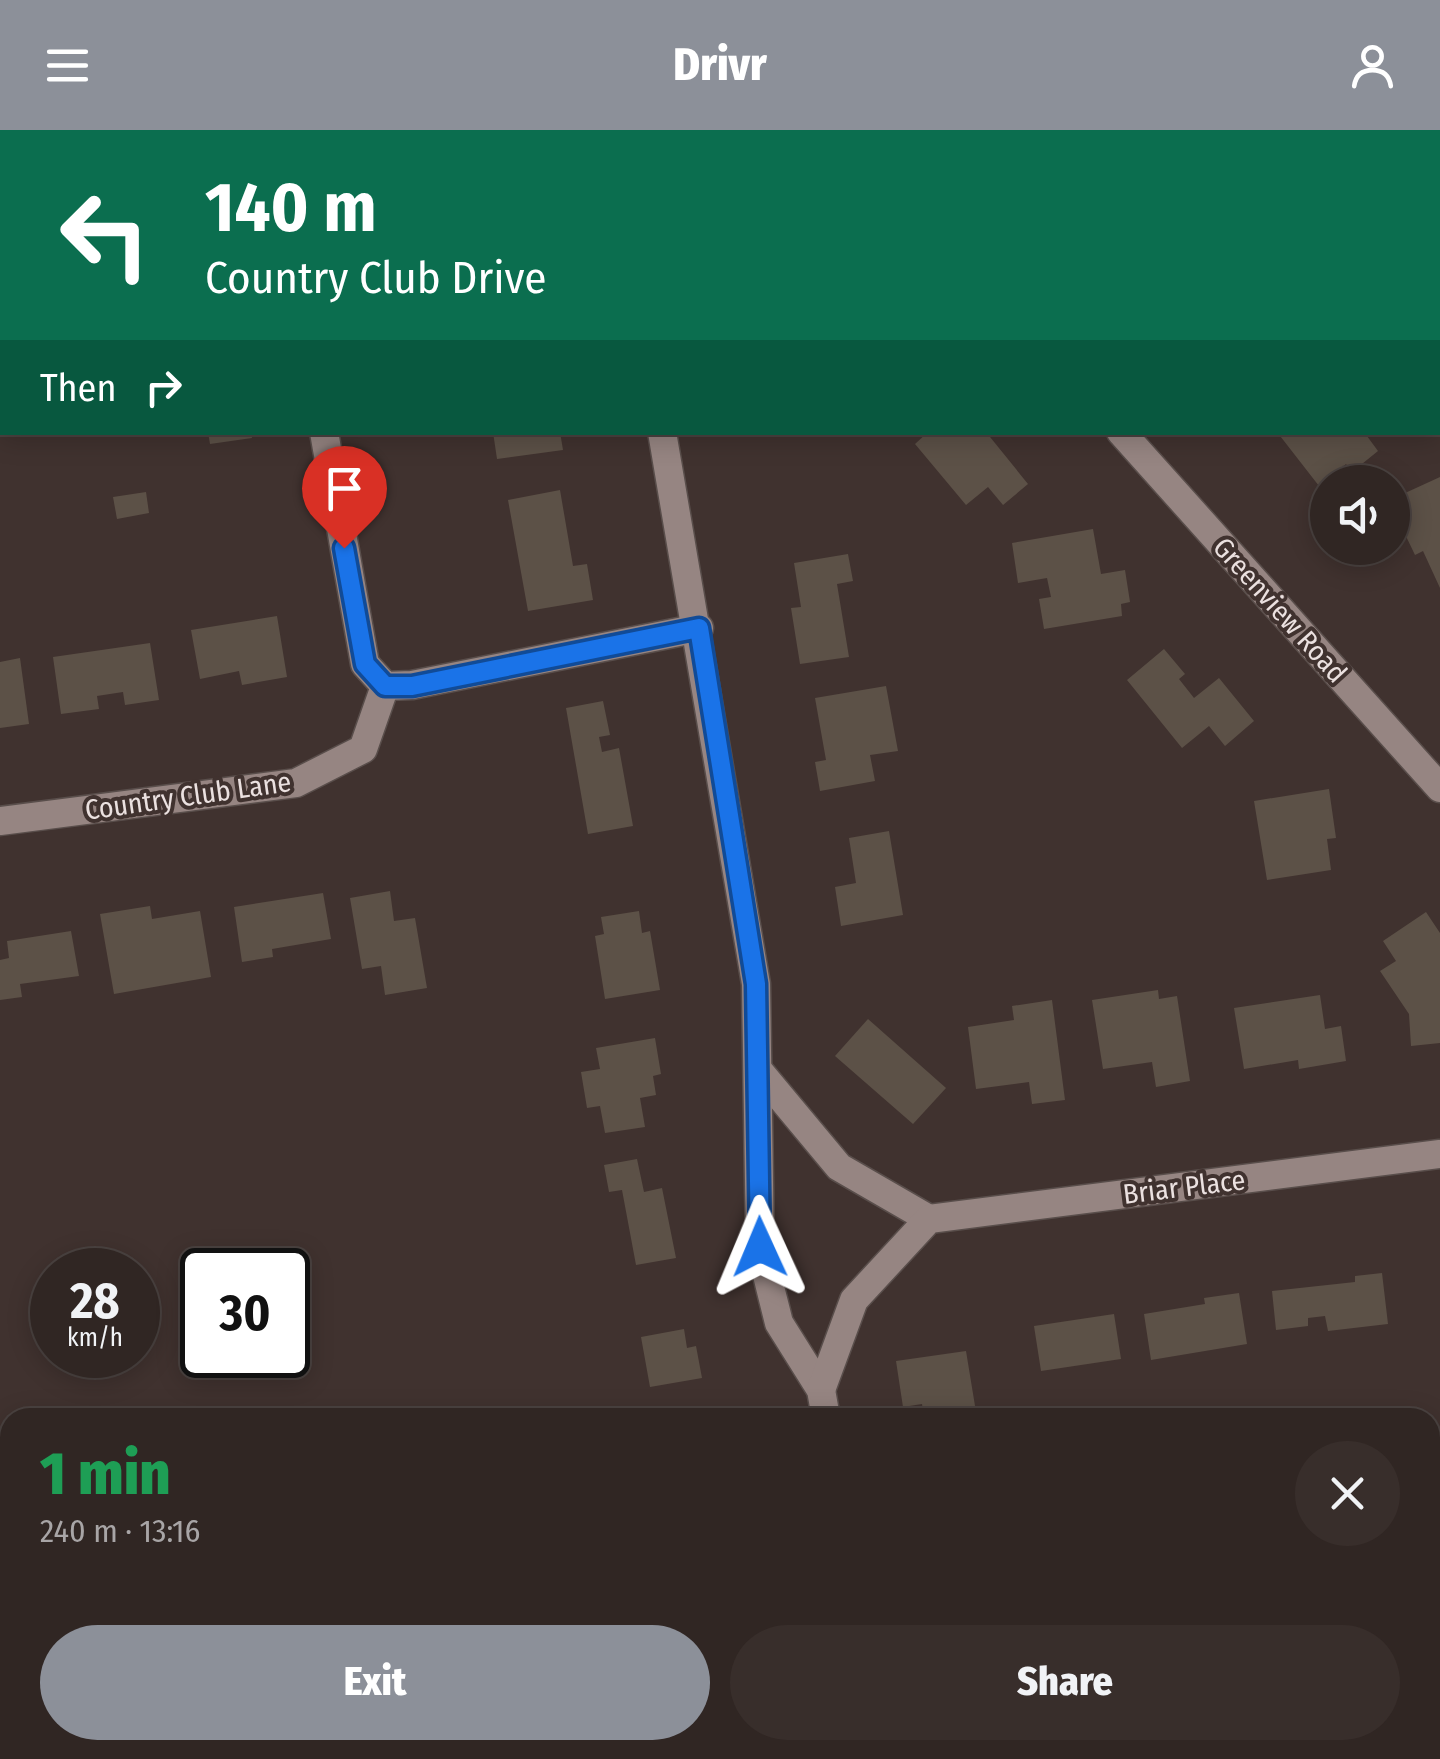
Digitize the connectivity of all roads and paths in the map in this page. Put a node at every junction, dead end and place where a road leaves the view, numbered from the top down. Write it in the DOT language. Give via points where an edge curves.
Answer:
graph roads {
  1 [pos="325,435"];
  2 [pos="663,435"];
  3 [pos="1123,435"];
  4 [pos="699,628"];
  5 [pos="385,686"];
  6 [pos="1440,788"];
  7 [pos="0,821"];
  8 [pos="760,1071"];
  9 [pos="1440,1154"];
  10 [pos="928,1219"];
  11 [pos="824,1404"];
  1 -- 5 [label="street" via="365,664"];
  2 -- 4 [label="street"];
  3 -- 6 [label="street, Greenview Road"];
  4 -- 5 [label="street"];
  4 -- 8 [label="street" via="756,984"];
  5 -- 7 [label="street, Country Club Lane" via="363,749 296,784"];
  8 -- 10 [label="street" via="838,1167"];
  8 -- 11 [label="street" via="760,1247 779,1324"];
  9 -- 10 [label="street, Briar Place"];
  10 -- 11 [label="street" via="854,1300"];
}
